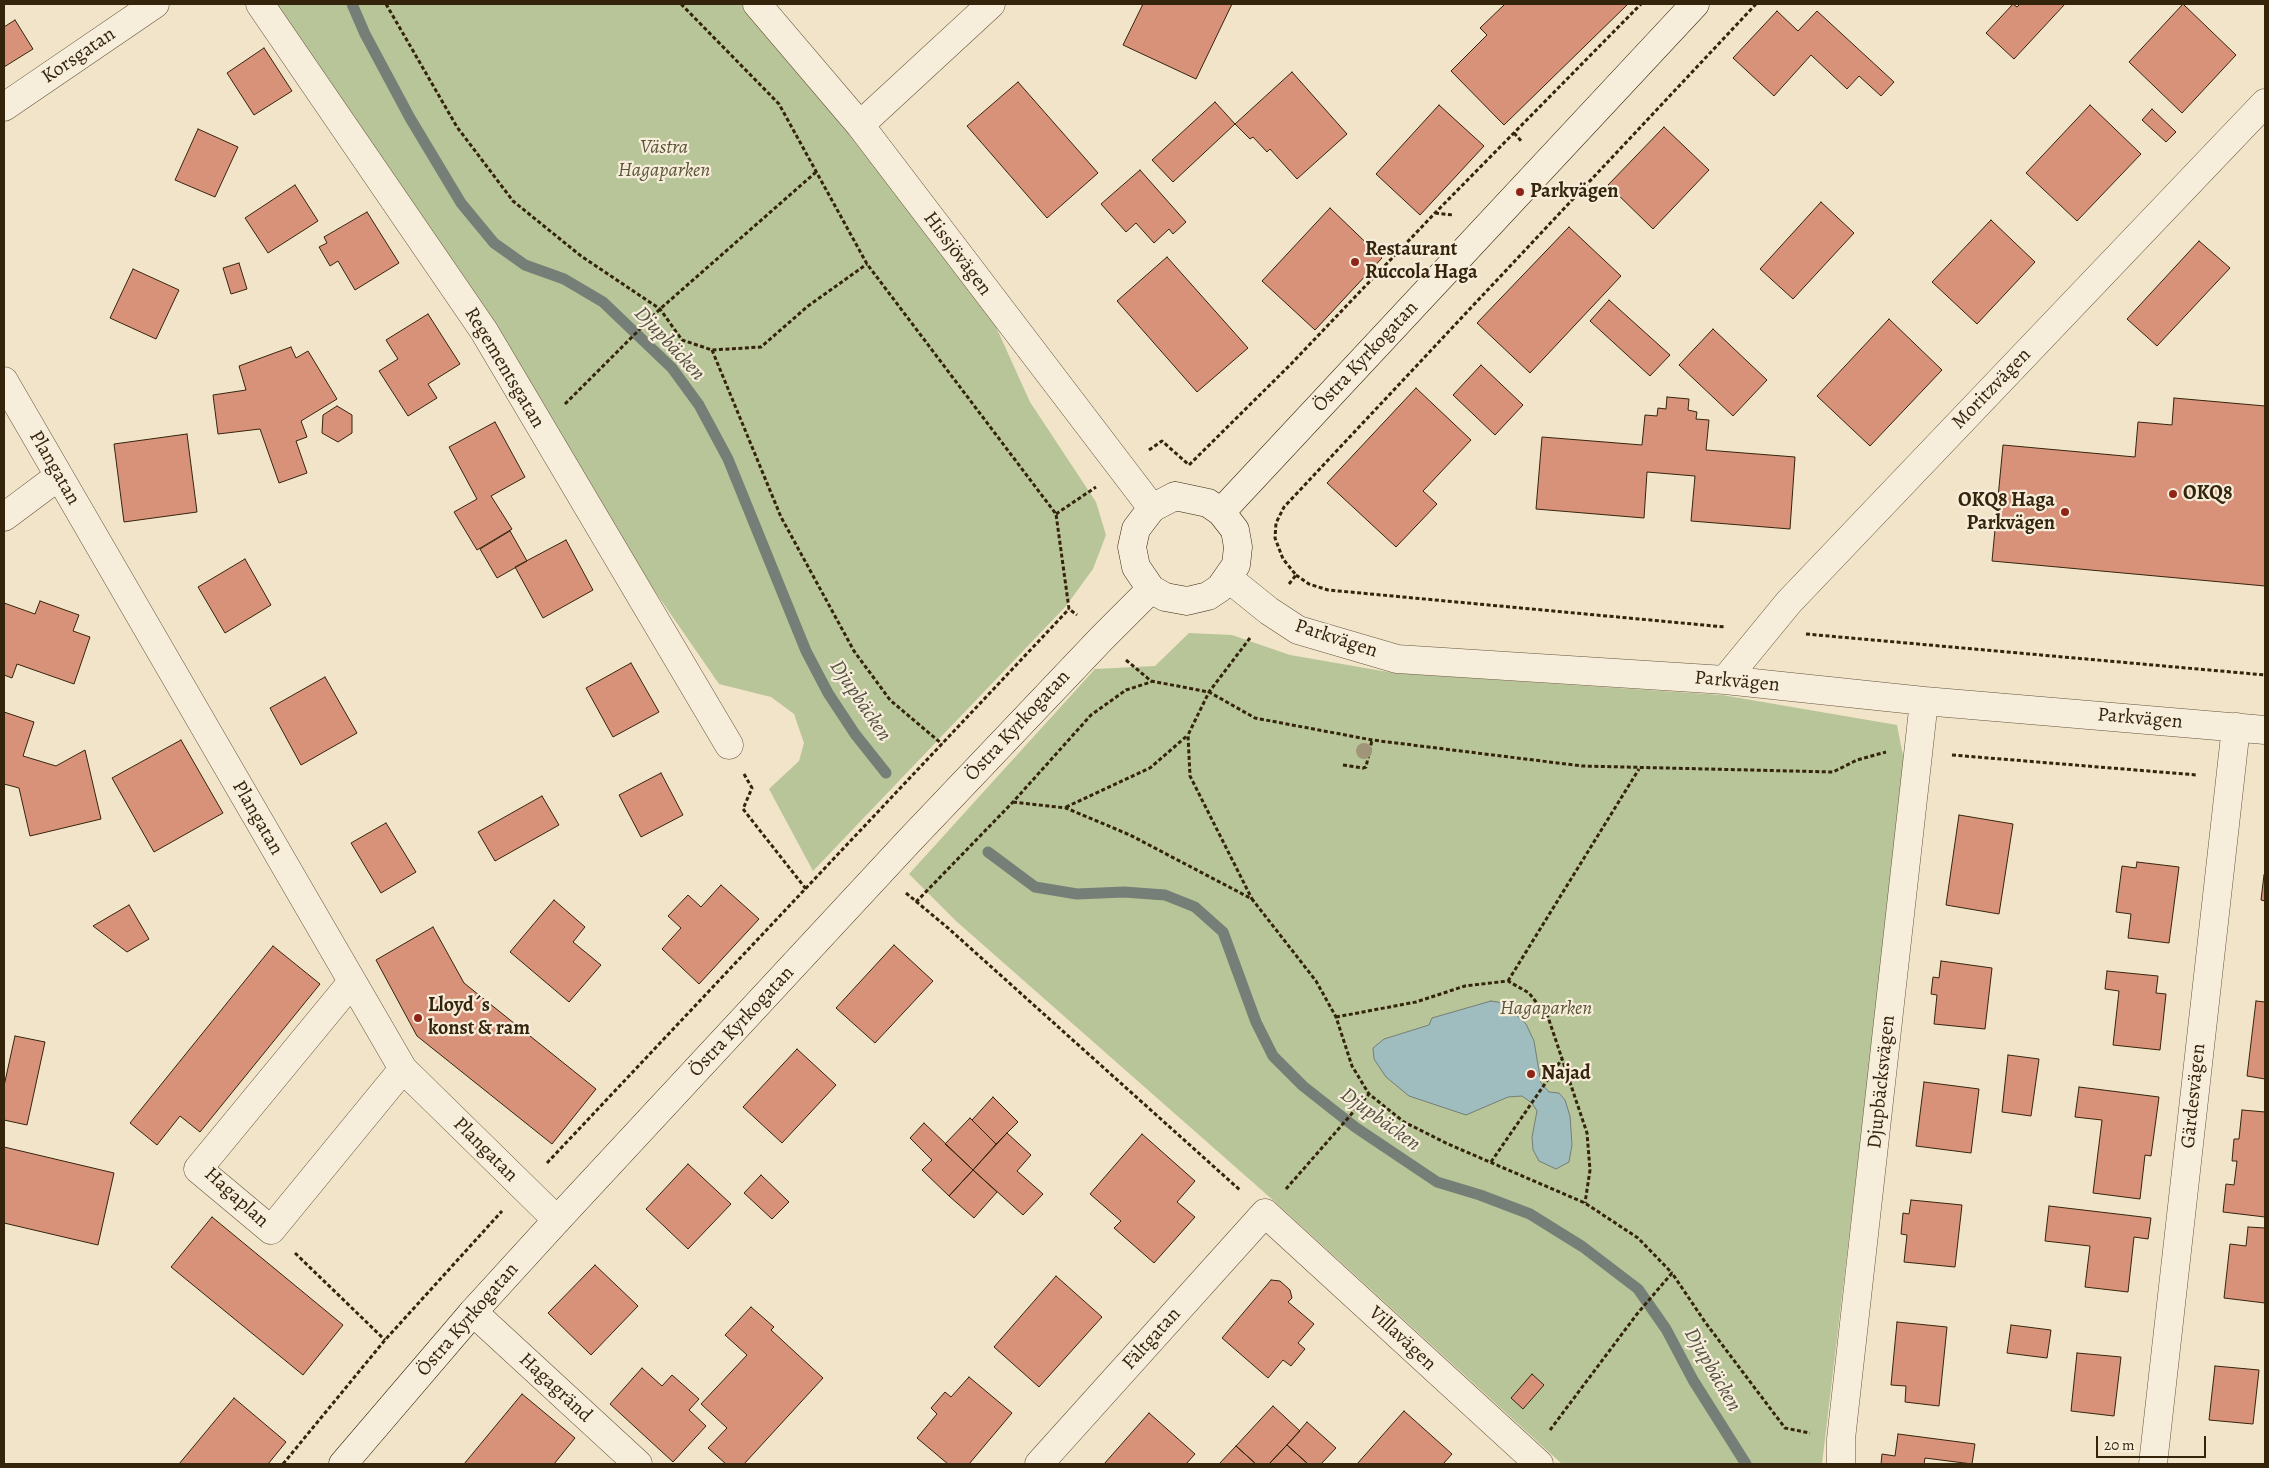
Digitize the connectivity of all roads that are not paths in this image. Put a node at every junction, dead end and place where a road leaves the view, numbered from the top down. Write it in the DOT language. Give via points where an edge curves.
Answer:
graph roads {
  1 [pos="155,4"];
  2 [pos="260,4"];
  3 [pos="757,4"];
  4 [pos="992,4"];
  5 [pos="1695,4"];
  6 [pos="2265,103"];
  7 [pos="4,107"];
  8 [pos="860,125"];
  9 [pos="4,381"];
  10 [pos="59,476"];
  11 [pos="1152,508"];
  12 [pos="1221,512"];
  13 [pos="4,517"];
  14 [pos="1228,578"];
  15 [pos="1151,589"];
  16 [pos="1725,680"];
  17 [pos="1924,700"];
  18 [pos="2236,727"];
  19 [pos="2265,730"];
  20 [pos="729,745"];
  21 [pos="352,982"];
  22 [pos="403,1069"];
  23 [pos="1266,1213"];
  24 [pos="557,1220"];
  25 [pos="473,1312"];
  26 [pos="1841,1452"];
  27 [pos="1530,1462"];
  28 [pos="343,1464"];
  29 [pos="638,1464"];
  30 [pos="1039,1464"];
  31 [pos="2153,1464"];
  1 -- 7 [label="street, Korsgatan"];
  2 -- 20 [label="street, Regementsgatan" via="484,331"];
  3 -- 8 [label="street, Hissjövägen"];
  4 -- 8 [label="street"];
  5 -- 12 [label="street, Östra Kyrkogatan"];
  6 -- 16 [label="street, Moritzvägen" via="1789,602"];
  8 -- 11 [label="street, Hissjövägen"];
  9 -- 10 [label="street, Plangatan"];
  10 -- 13 [label="street"];
  10 -- 21 [label="street, Plangatan"];
  11 -- 12 [label="street" via="1175,496 1208,503"];
  11 -- 15 [label="street" via="1136,529 1132,547 1136,567"];
  12 -- 14 [label="street" via="1236,530 1238,547 1236,565"];
  14 -- 15 [label="street" via="1208,596 1187,601 1165,597"];
  14 -- 16 [label="street, Parkvägen" via="1298,630 1397,658"];
  15 -- 24 [label="street, Östra Kyrkogatan" via="882,870"];
  16 -- 17 [label="street, Parkvägen"];
  17 -- 18 [label="street, Parkvägen"];
  17 -- 26 [label="street, Djupbäcksvägen"];
  18 -- 19 [label="street, Parkvägen"];
  18 -- 31 [label="street, Gärdesvägen"];
  21 -- 22 [label="street, Plangatan"];
  21 -- 22 [label="street, Hagaplan" via="198,1169 271,1230"];
  22 -- 24 [label="street, Plangatan"];
  23 -- 27 [label="street, Villavägen"];
  23 -- 30 [label="street, Fältgatan"];
  24 -- 25 [label="street, Östra Kyrkogatan"];
  25 -- 28 [label="street, Östra Kyrkogatan"];
  25 -- 29 [label="street, Hagagränd"];
}
